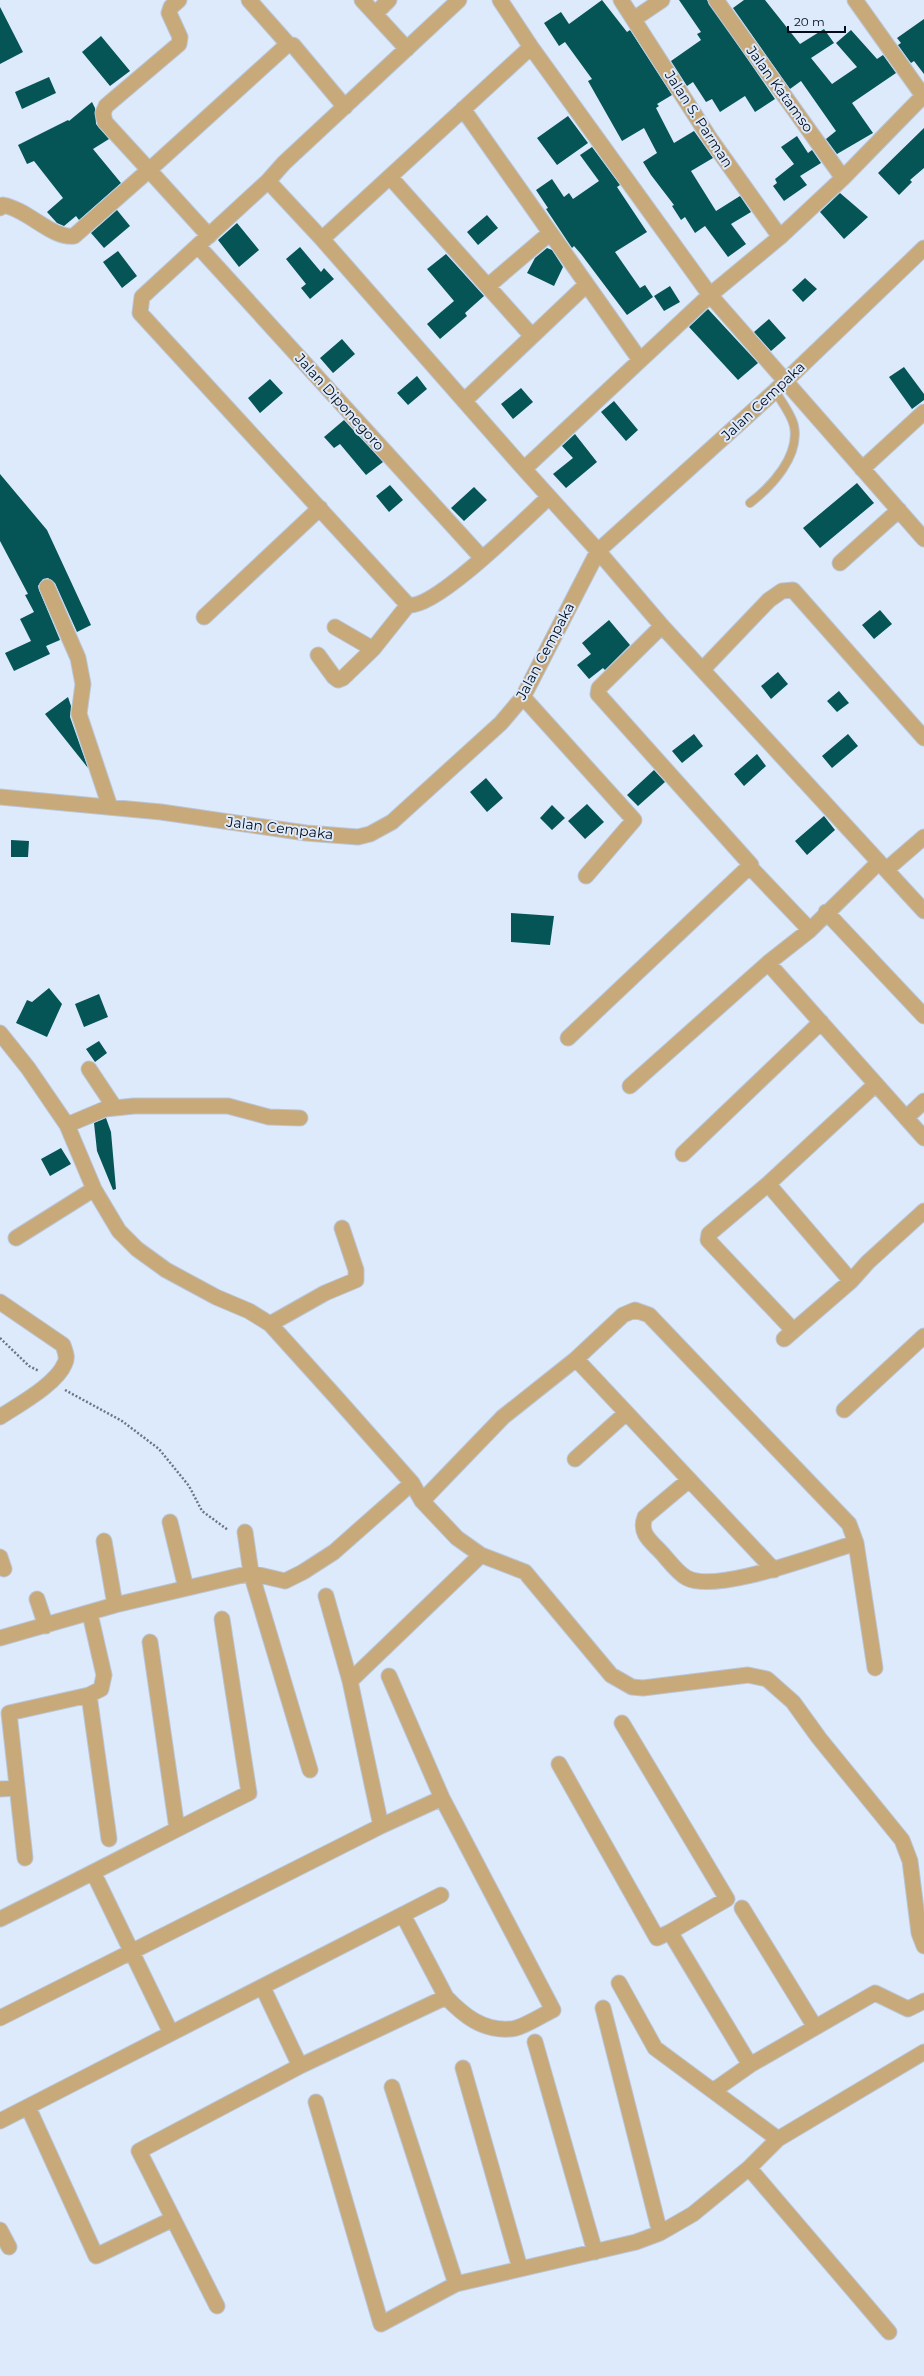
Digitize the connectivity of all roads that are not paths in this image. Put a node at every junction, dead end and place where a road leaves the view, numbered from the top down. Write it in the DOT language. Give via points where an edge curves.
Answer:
graph roads {
  1 [pos="179,0"];
  2 [pos="362,0"];
  3 [pos="389,0"];
  4 [pos="459,0"];
  5 [pos="500,0"];
  6 [pos="621,0"];
  7 [pos="662,0"];
  8 [pos="716,0"];
  9 [pos="855,0"];
  10 [pos="257,3"];
  11 [pos="375,14"];
  12 [pos="634,19"];
  13 [pos="288,44"];
  14 [pos="531,47"];
  15 [pos="407,49"];
  16 [pos="924,97"];
  17 [pos="344,107"];
  18 [pos="463,110"];
  19 [pos="149,170"];
  20 [pos="390,177"];
  21 [pos="843,178"];
  22 [pos="268,181"];
  23 [pos="0,208"];
  24 [pos="550,233"];
  25 [pos="209,236"];
  26 [pos="780,237"];
  27 [pos="322,239"];
  28 [pos="198,246"];
  29 [pos="924,248"];
  30 [pos="586,285"];
  31 [pos="488,286"];
  32 [pos="710,295"];
  33 [pos="532,336"];
  34 [pos="640,360"];
  35 [pos="780,387"];
  36 [pos="464,401"];
  37 [pos="924,412"];
  38 [pos="524,469"];
  39 [pos="862,469"];
  40 [pos="549,498"];
  41 [pos="750,503"];
  42 [pos="320,508"];
  43 [pos="898,510"];
  44 [pos="924,539"];
  45 [pos="598,550"];
  46 [pos="482,558"];
  47 [pos="840,563"];
  48 [pos="47,587"];
  49 [pos="408,605"];
  50 [pos="204,617"];
  51 [pos="662,626"];
  52 [pos="335,627"];
  53 [pos="373,649"];
  54 [pos="318,654"];
  55 [pos="703,669"];
  56 [pos="523,697"];
  57 [pos="924,738"];
  58 [pos="0,797"];
  59 [pos="110,807"];
  60 [pos="924,837"];
  61 [pos="883,866"];
  62 [pos="750,867"];
  63 [pos="586,876"];
  64 [pos="924,910"];
  65 [pos="826,912"];
  66 [pos="810,930"];
  67 [pos="768,963"];
  68 [pos="924,1016"];
  69 [pos="821,1022"];
  70 [pos="0,1033"];
  71 [pos="568,1038"];
  72 [pos="88,1069"];
  73 [pos="876,1084"];
  74 [pos="630,1086"];
  75 [pos="924,1101"];
  76 [pos="115,1108"];
  77 [pos="300,1118"];
  78 [pos="906,1118"];
  79 [pos="67,1124"];
  80 [pos="924,1138"];
  81 [pos="683,1154"];
  82 [pos="768,1184"];
  83 [pos="94,1189"];
  84 [pos="921,1218"];
  85 [pos="342,1228"];
  86 [pos="16,1238"];
  87 [pos="851,1281"];
  88 [pos="0,1302"];
  89 [pos="270,1324"];
  90 [pos="924,1336"];
  91 [pos="576,1359"];
  92 [pos="844,1410"];
  93 [pos="626,1413"];
  94 [pos="0,1417"];
  95 [pos="575,1459"];
  96 [pos="689,1480"];
  97 [pos="412,1483"];
  98 [pos="422,1501"];
  99 [pos="170,1522"];
  100 [pos="238,1532"];
  101 [pos="104,1541"];
  102 [pos="856,1543"];
  103 [pos="481,1555"];
  104 [pos="774,1570"];
  105 [pos="251,1573"];
  106 [pos="186,1588"];
  107 [pos="326,1596"];
  108 [pos="37,1599"];
  109 [pos="116,1606"];
  110 [pos="90,1614"];
  111 [pos="222,1619"];
  112 [pos="46,1626"];
  113 [pos="0,1638"];
  114 [pos="150,1642"];
  115 [pos="875,1668"];
  116 [pos="389,1676"];
  117 [pos="350,1681"];
  118 [pos="89,1695"];
  119 [pos="5,1714"];
  120 [pos="622,1723"];
  121 [pos="559,1764"];
  122 [pos="310,1770"];
  123 [pos="17,1788"];
  124 [pos="0,1789"];
  125 [pos="442,1798"];
  126 [pos="381,1826"];
  127 [pos="177,1828"];
  128 [pos="109,1839"];
  129 [pos="24,1858"];
  130 [pos="94,1874"];
  131 [pos="441,1895"];
  132 [pos="742,1908"];
  133 [pos="403,1915"];
  134 [pos="0,1918"];
  135 [pos="670,1932"];
  136 [pos="924,1946"];
  137 [pos="132,1952"];
  138 [pos="619,1983"];
  139 [pos="263,1988"];
  140 [pos="446,1997"];
  141 [pos="924,2001"];
  142 [pos="603,2008"];
  143 [pos="0,2018"];
  144 [pos="815,2027"];
  145 [pos="171,2033"];
  146 [pos="535,2042"];
  147 [pos="924,2052"];
  148 [pos="750,2065"];
  149 [pos="300,2066"];
  150 [pos="463,2068"];
  151 [pos="392,2087"];
  152 [pos="712,2091"];
  153 [pos="316,2102"];
  154 [pos="28,2108"];
  155 [pos="0,2121"];
  156 [pos="778,2139"];
  157 [pos="749,2168"];
  158 [pos="173,2219"];
  159 [pos="0,2230"];
  160 [pos="660,2233"];
  161 [pos="9,2247"];
  162 [pos="595,2252"];
  163 [pos="520,2268"];
  164 [pos="456,2284"];
  165 [pos="216,2306"];
  166 [pos="889,2332"];
  1 -- 19 [label="street" via="168,13 180,37 179,44 118,95 106,106 103,113 105,122"];
  2 -- 11 [label="street"];
  3 -- 11 [label="street"];
  4 -- 15 [label="street"];
  5 -- 14 [label="street"];
  6 -- 12 [label="street, Jalan S. Parman"];
  7 -- 12 [label="street"];
  8 -- 21 [label="street, Jalan Katamso"];
  9 -- 16 [label="street"];
  10 -- 13 [label="street"];
  11 -- 15 [label="street"];
  12 -- 26 [label="street, Jalan S. Parman" via="711,140"];
  13 -- 17 [label="street" via="293,45"];
  13 -- 19 [label="street"];
  14 -- 18 [label="street"];
  14 -- 32 [label="street"];
  15 -- 17 [label="street"];
  16 -- 21 [label="street"];
  17 -- 22 [label="street"];
  18 -- 20 [label="street"];
  18 -- 24 [label="street"];
  19 -- 23 [label="street" via="74,236 58,234 17,208 4,205"];
  19 -- 25 [label="street"];
  20 -- 27 [label="street"];
  20 -- 31 [label="street"];
  21 -- 26 [label="street"];
  22 -- 25 [label="street"];
  22 -- 27 [label="street"];
  24 -- 30 [label="street"];
  24 -- 31 [label="street"];
  25 -- 28 [label="street"];
  26 -- 32 [label="street"];
  27 -- 36 [label="street"];
  28 -- 42 [label="street" via="142,297 140,313"];
  28 -- 46 [label="street, Jalan Diponegoro"];
  29 -- 35 [label="street, Jalan Cempaka"];
  30 -- 33 [label="street"];
  30 -- 34 [label="street"];
  31 -- 33 [label="street"];
  32 -- 34 [label="street"];
  32 -- 35 [label="street"];
  33 -- 36 [label="street"];
  34 -- 38 [label="street"];
  35 -- 39 [label="street"];
  35 -- 41 [label="lane" via="794,425 792,452 778,476"];
  35 -- 45 [label="street, Jalan Cempaka"];
  36 -- 38 [label="street"];
  37 -- 39 [label="street"];
  38 -- 40 [label="street"];
  39 -- 43 [label="street"];
  40 -- 45 [label="street"];
  40 -- 46 [label="street"];
  42 -- 49 [label="street"];
  42 -- 50 [label="street"];
  43 -- 44 [label="street"];
  43 -- 47 [label="street"];
  45 -- 51 [label="street"];
  45 -- 56 [label="street, Jalan Cempaka"];
  46 -- 49 [label="street" via="434,597 419,605"];
  48 -- 59 [label="street" via="78,658 83,684 79,714"];
  49 -- 53 [label="street"];
  51 -- 55 [label="street"];
  51 -- 62 [label="street" via="599,688 598,694 750,863"];
  52 -- 53 [label="street"];
  53 -- 54 [label="street" via="338,680"];
  55 -- 57 [label="street" via="769,600 782,591 793,590"];
  55 -- 61 [label="street"];
  56 -- 59 [label="street, Jalan Cempaka" via="501,723 402,814 392,822 358,837 306,833"];
  56 -- 63 [label="street" via="634,820"];
  58 -- 59 [label="street, Jalan Cempaka"];
  60 -- 61 [label="street"];
  61 -- 64 [label="street"];
  61 -- 65 [label="street"];
  62 -- 66 [label="street"];
  62 -- 71 [label="street" via="600,1005"];
  65 -- 66 [label="street"];
  65 -- 68 [label="street"];
  66 -- 67 [label="street"];
  67 -- 69 [label="street"];
  67 -- 74 [label="street"];
  69 -- 73 [label="street"];
  69 -- 81 [label="street"];
  70 -- 79 [label="street"];
  72 -- 76 [label="street"];
  73 -- 78 [label="street"];
  73 -- 82 [label="street"];
  75 -- 78 [label="street"];
  76 -- 77 [label="street" via="212,1105 241,1109 269,1117"];
  76 -- 79 [label="street" via="90,1114"];
  78 -- 80 [label="street"];
  79 -- 83 [label="street"];
  82 -- 87 [label="street"];
  82 -- 87 [label="street" via="708,1237 708,1240 788,1334"];
  83 -- 86 [label="street"];
  83 -- 89 [label="street" via="119,1231 137,1249 166,1270"];
  84 -- 87 [label="street" via="868,1262"];
  85 -- 89 [label="street" via="356,1270 356,1280 325,1293"];
  88 -- 94 [label="street" via="63,1345 66,1355 65,1363 54,1379"];
  89 -- 97 [label="street"];
  90 -- 92 [label="street"];
  91 -- 93 [label="street"];
  91 -- 98 [label="street" via="503,1417"];
  91 -- 102 [label="street" via="623,1315 635,1310 649,1315 849,1524"];
  93 -- 95 [label="street"];
  93 -- 96 [label="street"];
  96 -- 104 [label="street"];
  96 -- 104 [label="street" via="645,1517 642,1522 644,1535 686,1578 692,1580 736,1578"];
  97 -- 98 [label="street"];
  97 -- 105 [label="street" via="334,1552 303,1572 285,1581"];
  98 -- 103 [label="street" via="456,1538"];
  99 -- 106 [label="street"];
  100 -- 105 [label="street"];
  101 -- 109 [label="street"];
  102 -- 104 [label="street"];
  102 -- 115 [label="street"];
  103 -- 117 [label="street"];
  103 -- 136 [label="street" via="525,1572 600,1663 624,1683 643,1688 658,1688 722,1678 758,1676 767,1679 793,1702 896,1832 907,1850 919,1933"];
  105 -- 106 [label="street"];
  105 -- 122 [label="street"];
  106 -- 109 [label="street"];
  107 -- 117 [label="street"];
  108 -- 112 [label="street"];
  109 -- 110 [label="street"];
  110 -- 112 [label="street"];
  110 -- 118 [label="street" via="104,1675 102,1688"];
  111 -- 127 [label="street" via="249,1793"];
  112 -- 113 [label="street"];
  114 -- 127 [label="street"];
  116 -- 125 [label="street"];
  117 -- 126 [label="street"];
  118 -- 119 [label="street"];
  118 -- 128 [label="street"];
  119 -- 123 [label="street"];
  120 -- 135 [label="street" via="727,1899"];
  121 -- 135 [label="street" via="657,1938"];
  123 -- 124 [label="street"];
  123 -- 129 [label="street"];
  125 -- 126 [label="street"];
  125 -- 140 [label="street" via="552,2010 511,2030 487,2027 464,2016"];
  126 -- 137 [label="street"];
  127 -- 130 [label="street"];
  130 -- 134 [label="street"];
  130 -- 137 [label="street"];
  131 -- 133 [label="street"];
  132 -- 144 [label="street"];
  133 -- 139 [label="street"];
  133 -- 140 [label="street"];
  135 -- 148 [label="street"];
  137 -- 143 [label="street"];
  137 -- 145 [label="street"];
  138 -- 152 [label="street" via="655,2048"];
  139 -- 145 [label="street"];
  139 -- 149 [label="street"];
  140 -- 149 [label="street"];
  141 -- 144 [label="street" via="908,2009 875,1994"];
  142 -- 160 [label="street"];
  144 -- 148 [label="street"];
  145 -- 154 [label="street"];
  146 -- 162 [label="street"];
  147 -- 156 [label="street"];
  148 -- 152 [label="street"];
  149 -- 158 [label="street" via="139,2151"];
  150 -- 163 [label="street"];
  151 -- 164 [label="street"];
  152 -- 156 [label="street"];
  153 -- 164 [label="street" via="381,2324"];
  154 -- 155 [label="street"];
  154 -- 158 [label="street" via="96,2256"];
  156 -- 157 [label="street"];
  157 -- 160 [label="street" via="693,2214"];
  157 -- 166 [label="street"];
  158 -- 165 [label="street"];
  159 -- 161 [label="street"];
  160 -- 162 [label="street"];
  162 -- 163 [label="street"];
  163 -- 164 [label="street"];
}
